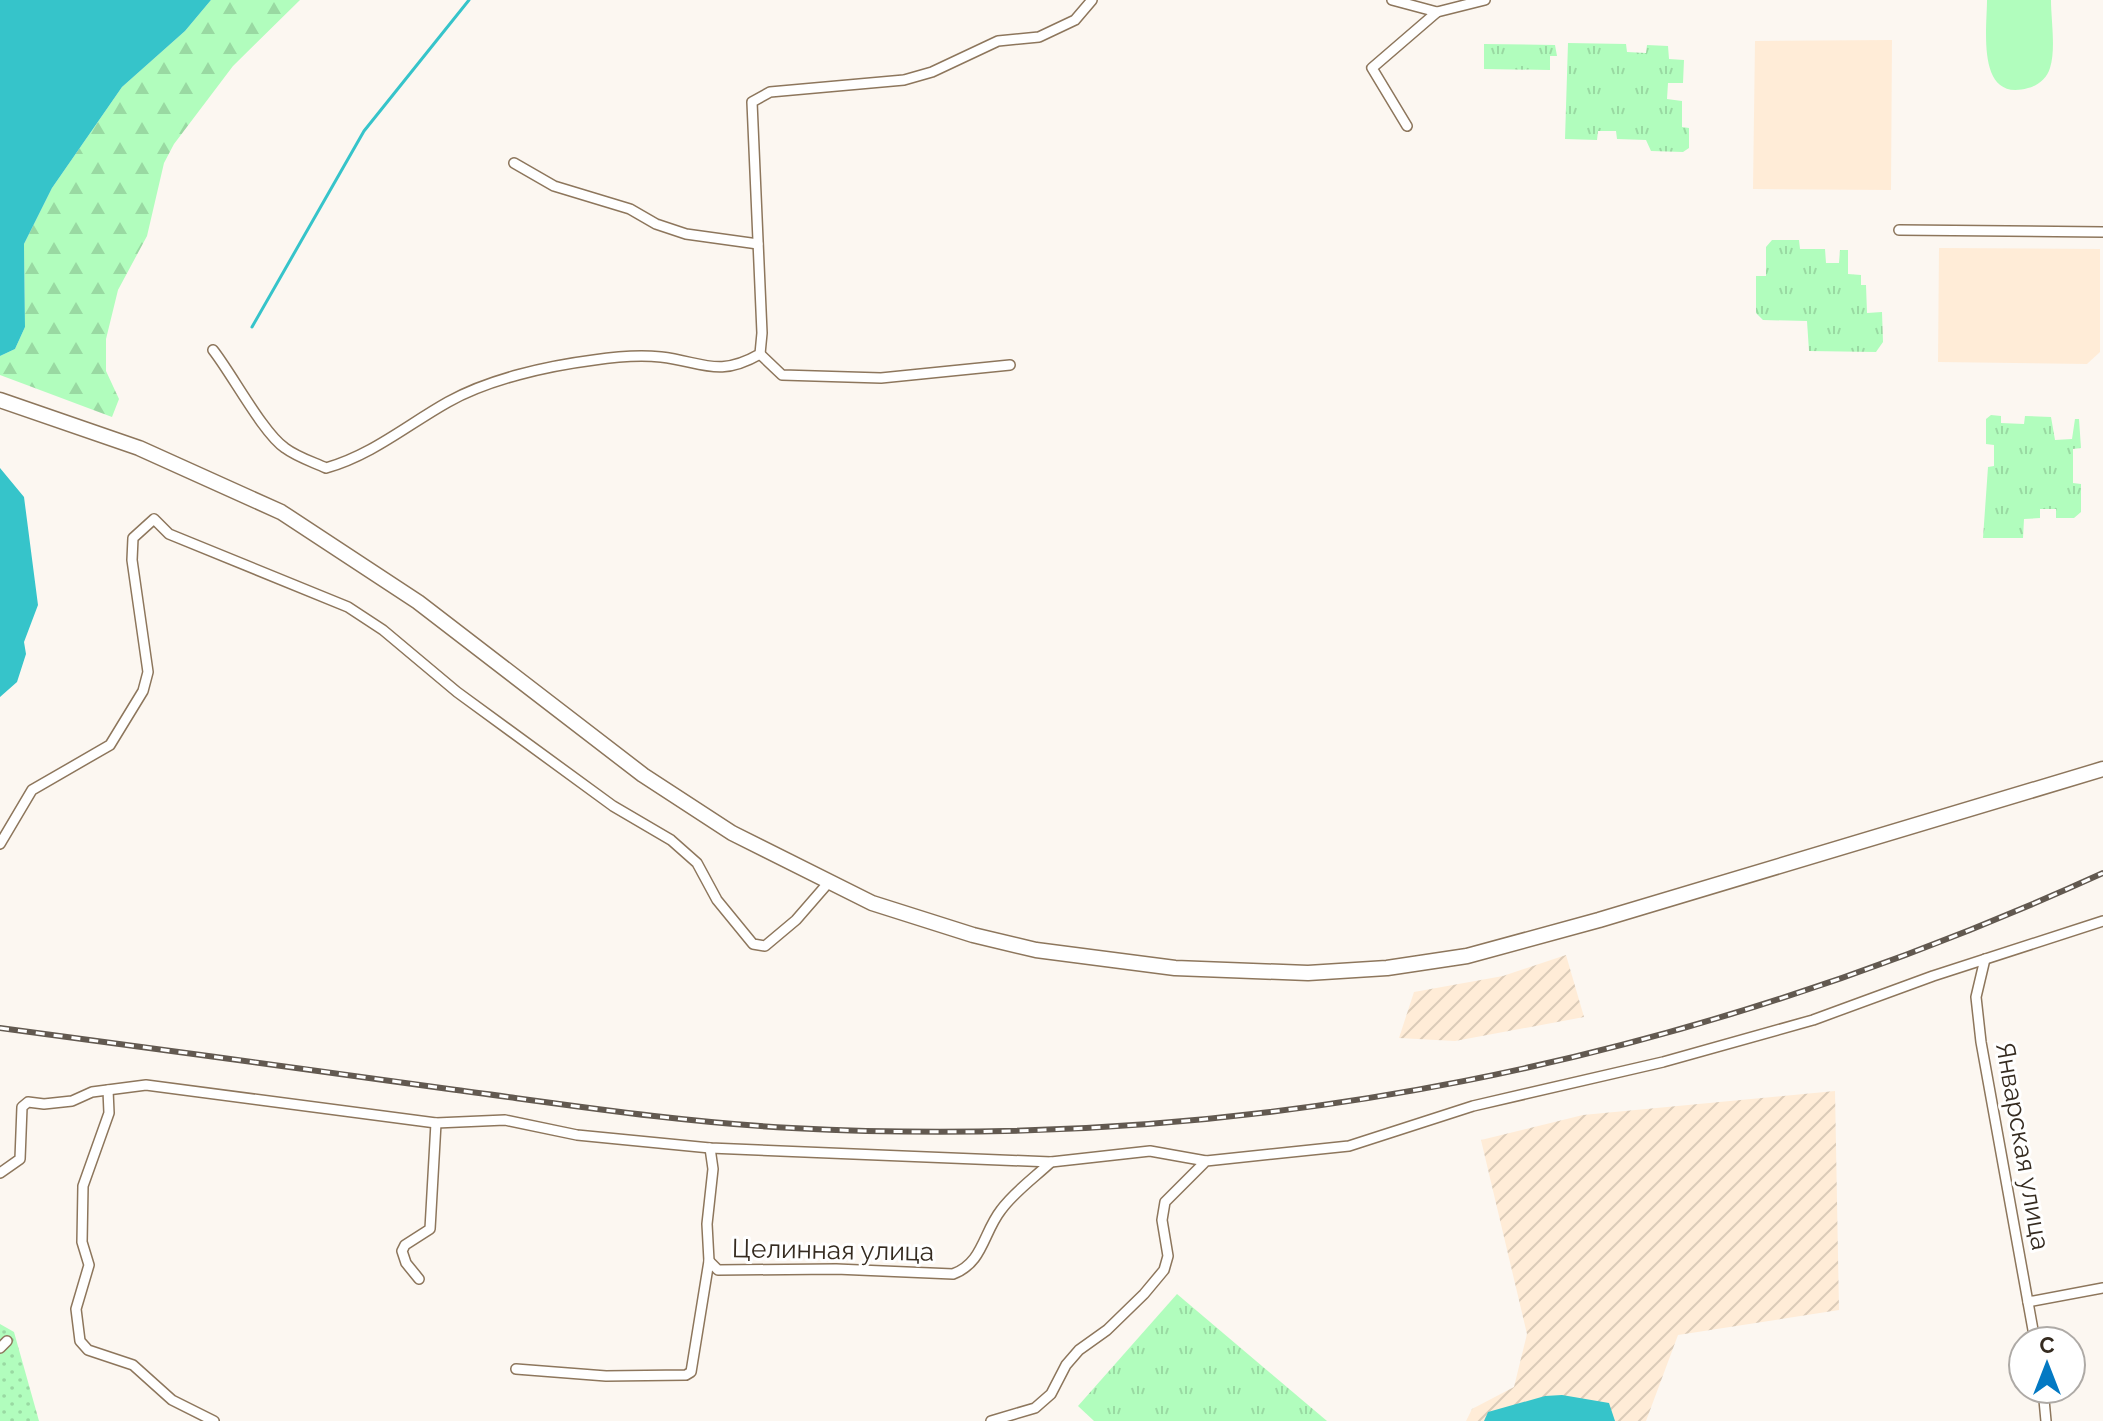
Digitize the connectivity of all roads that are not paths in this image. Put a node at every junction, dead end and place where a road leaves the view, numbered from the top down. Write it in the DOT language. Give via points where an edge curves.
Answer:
graph roads {
  1 [pos="1092,0"];
  2 [pos="1392,0"];
  3 [pos="1485,0"];
  4 [pos="1437,12"];
  5 [pos="1407,126"];
  6 [pos="514,163"];
  7 [pos="1899,230"];
  8 [pos="2103,232"];
  9 [pos="758,244"];
  10 [pos="213,350"];
  11 [pos="760,354"];
  12 [pos="1010,365"];
  13 [pos="0,400"];
  14 [pos="2103,769"];
  15 [pos="0,844"];
  16 [pos="829,882"];
  17 [pos="2103,921"];
  18 [pos="1985,959"];
  19 [pos="108,1090"];
  20 [pos="436,1123"];
  21 [pos="710,1148"];
  22 [pos="1206,1161"];
  23 [pos="1051,1162"];
  24 [pos="0,1173"];
  25 [pos="709,1261"];
  26 [pos="419,1279"];
  27 [pos="2103,1288"];
  28 [pos="2028,1302"];
  29 [pos="2032,1325"];
  30 [pos="516,1369"];
  31 [pos="214,1421"];
  32 [pos="991,1421"];
  1 -- 9 [label="street" via="1075,20 1039,37 998,41 932,72 904,80 770,92 752,102"];
  2 -- 4 [label="street"];
  3 -- 4 [label="street"];
  4 -- 5 [label="street" via="1372,68"];
  6 -- 9 [label="street" via="554,186 630,209 686,234"];
  7 -- 8 [label="street"];
  9 -- 11 [label="street"];
  10 -- 11 [label="street" via="283,448 326,468 358,459 452,400 507,379 593,360 659,357 722,367 738,366"];
  11 -- 12 [label="street" via="782,375 881,378"];
  13 -- 16 [label="main road" via="139,448 281,512 418,602 643,775 732,833"];
  14 -- 16 [label="main road" via="1578,926 1467,956 1387,968 1308,973 1175,968 1036,950 872,903"];
  15 -- 16 [label="street" via="32,790 110,745 143,691 148,672 133,538 154,519 169,534 348,607 383,630 457,692 613,806 671,840 697,863 717,900 753,944 765,946 777,937"];
  17 -- 18 [label="street"];
  18 -- 22 [label="street" via="1813,1020 1473,1106 1349,1146"];
  18 -- 28 [label="street, Январская улица" via="1976,997 1981,1042"];
  19 -- 20 [label="street" via="146,1085"];
  19 -- 24 [label="street" via="72,1101 28,1102 22,1107 20,1159"];
  19 -- 31 [label="street" via="109,1113 82,1196 82,1242 89,1265 76,1309 80,1341 88,1350 133,1365 172,1400"];
  20 -- 21 [label="street" via="505,1120 577,1135"];
  20 -- 26 [label="street" via="430,1229 402,1251"];
  21 -- 23 [label="street"];
  21 -- 25 [label="street"];
  22 -- 23 [label="street" via="1150,1151"];
  22 -- 32 [label="street" via="1165,1202 1164,1270 1107,1330 1079,1350 1051,1394 1035,1408"];
  23 -- 25 [label="street, Целинная улица" via="1000,1211 978,1255 953,1274 718,1270"];
  25 -- 30 [label="street" via="694,1364 686,1375"];
  27 -- 28 [label="street"];
  28 -- 29 [label="street, Январская улица"];
}
